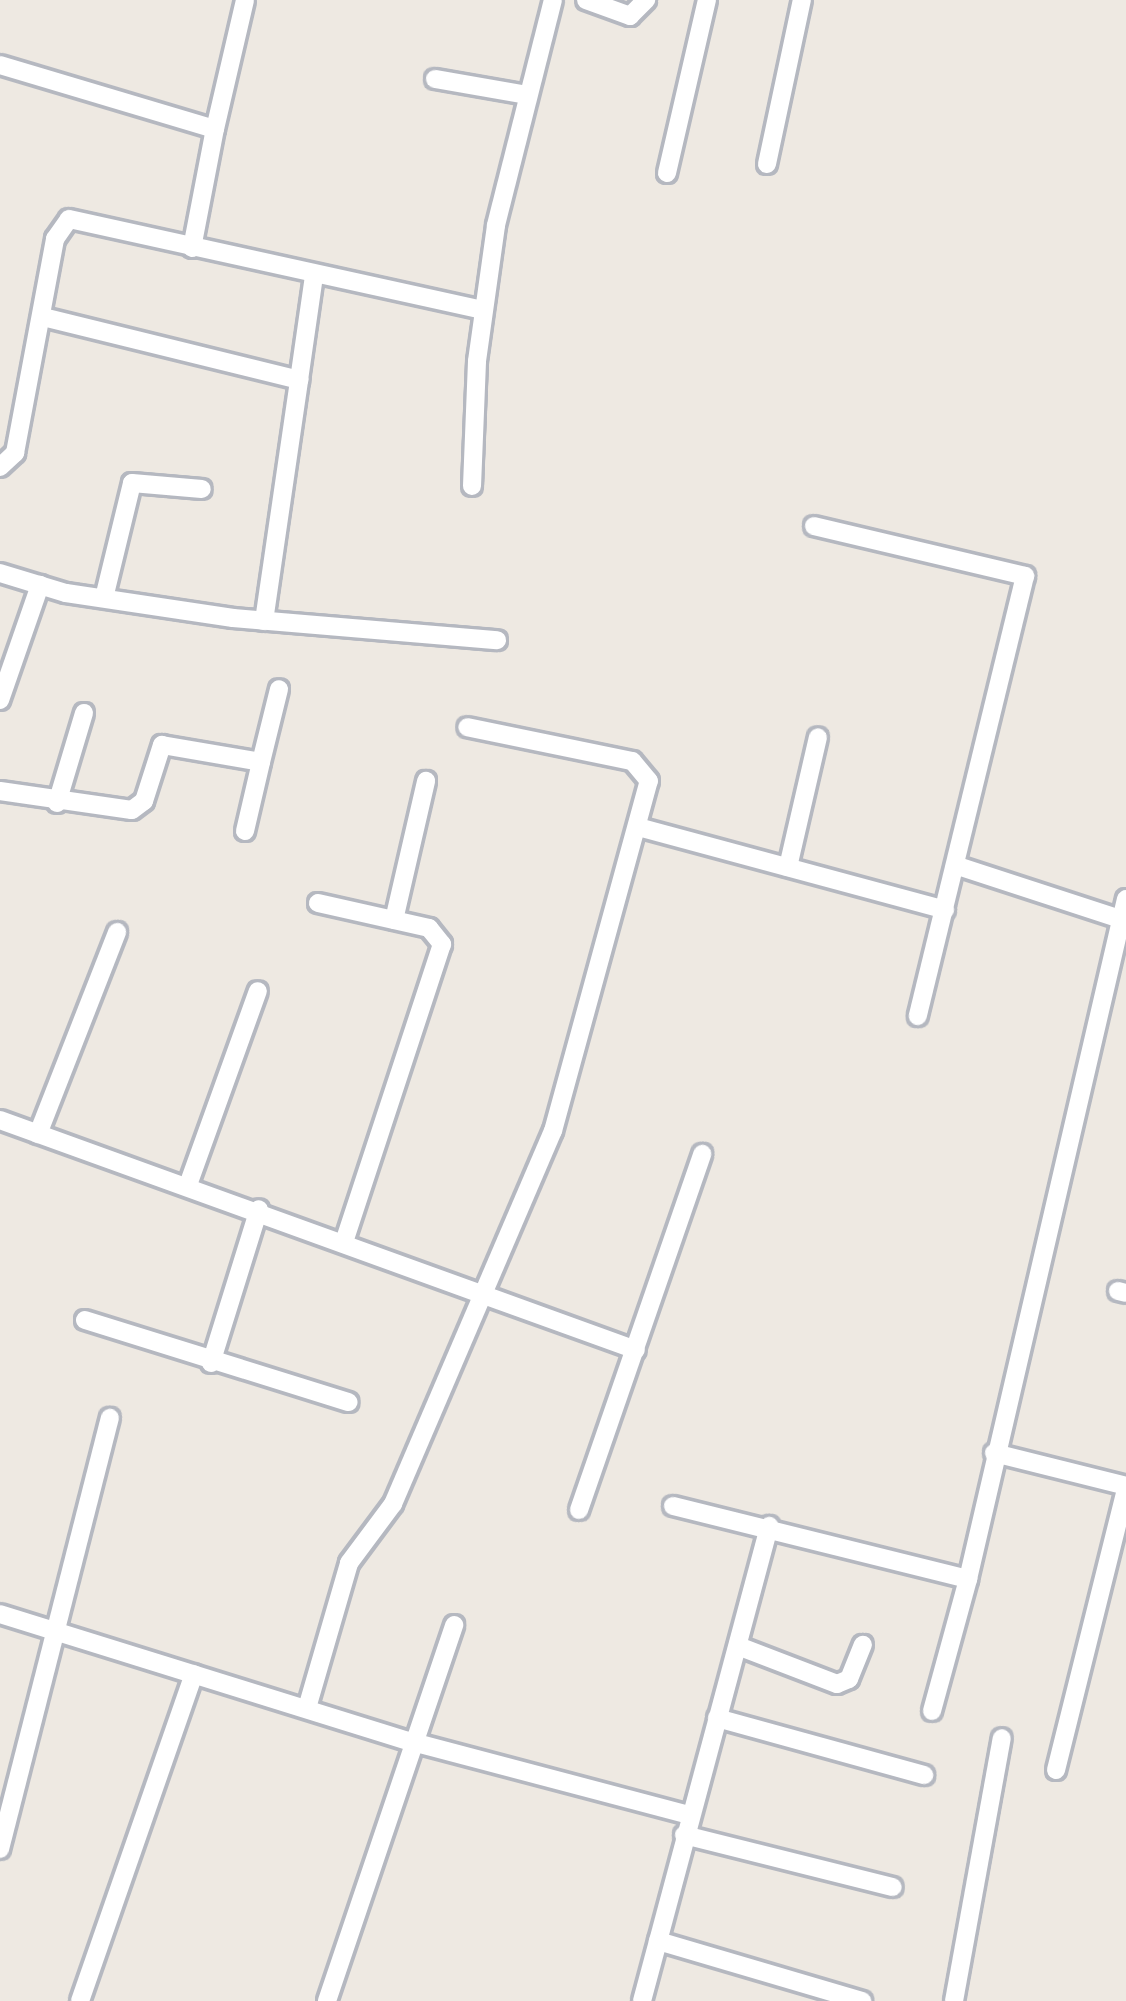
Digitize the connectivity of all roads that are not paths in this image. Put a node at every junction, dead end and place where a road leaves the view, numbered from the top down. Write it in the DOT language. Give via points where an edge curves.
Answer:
graph roads {
  1 [pos="245,0"];
  2 [pos="553,0"];
  3 [pos="586,0"];
  4 [pos="646,0"];
  5 [pos="707,0"];
  6 [pos="802,0"];
  7 [pos="0,65"];
  8 [pos="435,79"];
  9 [pos="528,95"];
  10 [pos="215,129"];
  11 [pos="767,164"];
  12 [pos="667,173"];
  13 [pos="192,248"];
  14 [pos="314,276"];
  15 [pos="483,310"];
  16 [pos="43,317"];
  17 [pos="298,380"];
  18 [pos="0,467"];
  19 [pos="472,486"];
  20 [pos="202,489"];
  21 [pos="814,526"];
  22 [pos="0,573"];
  23 [pos="40,585"];
  24 [pos="104,598"];
  25 [pos="264,621"];
  26 [pos="496,640"];
  27 [pos="279,689"];
  28 [pos="0,700"];
  29 [pos="84,713"];
  30 [pos="467,727"];
  31 [pos="818,737"];
  32 [pos="261,762"];
  33 [pos="426,781"];
  34 [pos="0,791"];
  35 [pos="57,803"];
  36 [pos="638,827"];
  37 [pos="245,831"];
  38 [pos="958,866"];
  39 [pos="788,867"];
  40 [pos="1126,899"];
  41 [pos="318,903"];
  42 [pos="945,910"];
  43 [pos="394,920"];
  44 [pos="1124,921"];
  45 [pos="117,932"];
  46 [pos="258,991"];
  47 [pos="917,1016"];
  48 [pos="0,1120"];
  49 [pos="38,1134"];
  50 [pos="702,1154"];
  51 [pos="188,1184"];
  52 [pos="260,1209"];
  53 [pos="345,1239"];
  54 [pos="485,1292"];
  55 [pos="85,1320"];
  56 [pos="636,1350"];
  57 [pos="211,1363"];
  58 [pos="349,1402"];
  59 [pos="110,1418"];
  60 [pos="994,1453"];
  61 [pos="1126,1488"];
  62 [pos="673,1506"];
  63 [pos="579,1510"];
  64 [pos="769,1526"];
  65 [pos="968,1579"];
  66 [pos="0,1614"];
  67 [pos="454,1625"];
  68 [pos="56,1632"];
  69 [pos="863,1645"];
  70 [pos="738,1646"];
  71 [pos="194,1674"];
  72 [pos="307,1708"];
  73 [pos="932,1711"];
  74 [pos="717,1718"];
  75 [pos="1002,1738"];
  76 [pos="410,1741"];
  77 [pos="1056,1770"];
  78 [pos="924,1775"];
  79 [pos="690,1815"];
  80 [pos="684,1835"];
  81 [pos="0,1849"];
  82 [pos="893,1887"];
  83 [pos="658,1941"];
  84 [pos="80,2001"];
  85 [pos="327,2001"];
  86 [pos="642,2001"];
  87 [pos="862,2001"];
  88 [pos="954,2001"];
  1 -- 10 [label="street"];
  2 -- 9 [label="street"];
  3 -- 4 [label="street" via="630,16"];
  5 -- 12 [label="street"];
  6 -- 11 [label="street"];
  7 -- 10 [label="street"];
  8 -- 9 [label="street"];
  9 -- 15 [label="street"];
  10 -- 13 [label="street"];
  13 -- 14 [label="street"];
  13 -- 16 [label="street" via="69,219 55,239"];
  14 -- 15 [label="street"];
  14 -- 17 [label="street"];
  15 -- 19 [label="street"];
  16 -- 17 [label="street"];
  16 -- 18 [label="street" via="15,453"];
  17 -- 25 [label="street"];
  20 -- 24 [label="street" via="132,483"];
  21 -- 38 [label="street" via="1024,576"];
  22 -- 23 [label="street"];
  23 -- 24 [label="street"];
  23 -- 28 [label="street"];
  24 -- 25 [label="street"];
  25 -- 26 [label="street"];
  27 -- 32 [label="street"];
  29 -- 35 [label="street"];
  30 -- 36 [label="street" via="639,764 649,781"];
  31 -- 39 [label="street"];
  32 -- 35 [label="street" via="162,745 139,807"];
  32 -- 37 [label="street"];
  33 -- 43 [label="street"];
  34 -- 35 [label="street"];
  36 -- 39 [label="street"];
  36 -- 54 [label="street" via="565,1095"];
  38 -- 42 [label="street"];
  38 -- 44 [label="street"];
  39 -- 42 [label="street"];
  40 -- 44 [label="street"];
  41 -- 43 [label="street"];
  42 -- 47 [label="street"];
  43 -- 53 [label="street" via="429,928 442,944"];
  44 -- 60 [label="street"];
  45 -- 49 [label="street"];
  46 -- 51 [label="street"];
  48 -- 49 [label="street"];
  49 -- 51 [label="street"];
  50 -- 56 [label="street"];
  51 -- 52 [label="street"];
  52 -- 53 [label="street"];
  52 -- 57 [label="street"];
  53 -- 54 [label="street"];
  54 -- 56 [label="street"];
  54 -- 72 [label="street" via="393,1504 349,1563"];
  55 -- 57 [label="street"];
  56 -- 63 [label="street"];
  57 -- 58 [label="street"];
  59 -- 68 [label="street"];
  60 -- 61 [label="street"];
  60 -- 65 [label="street"];
  61 -- 77 [label="street"];
  62 -- 64 [label="street"];
  64 -- 65 [label="street"];
  64 -- 70 [label="street"];
  65 -- 73 [label="street"];
  66 -- 68 [label="street"];
  67 -- 76 [label="street"];
  68 -- 71 [label="street"];
  68 -- 81 [label="street"];
  69 -- 70 [label="street" via="849,1679 837,1684"];
  70 -- 74 [label="street"];
  71 -- 72 [label="street"];
  71 -- 84 [label="street"];
  72 -- 76 [label="street"];
  74 -- 78 [label="street"];
  74 -- 79 [label="street"];
  75 -- 88 [label="street"];
  76 -- 79 [label="street"];
  76 -- 85 [label="street"];
  79 -- 80 [label="street"];
  80 -- 82 [label="street"];
  80 -- 83 [label="street"];
  83 -- 86 [label="street"];
  83 -- 87 [label="street"];
}
